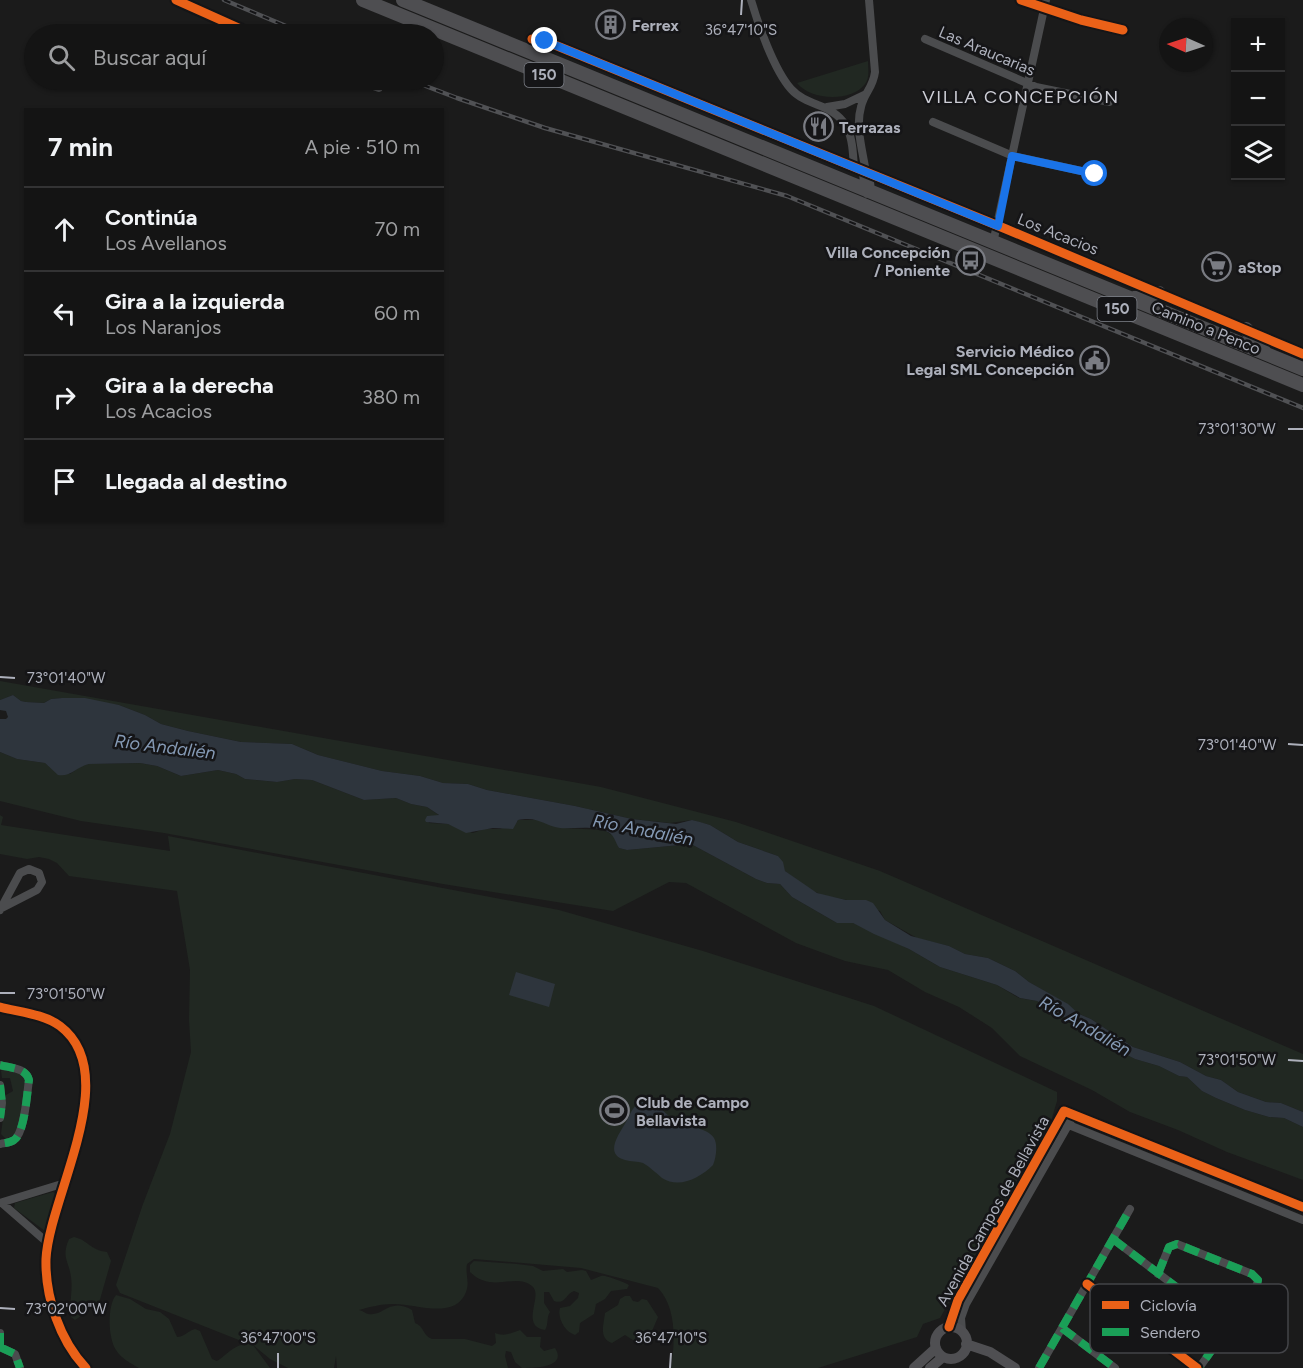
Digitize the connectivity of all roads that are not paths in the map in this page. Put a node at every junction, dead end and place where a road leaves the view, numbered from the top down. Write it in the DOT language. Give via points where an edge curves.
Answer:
graph roads {
  1 [pos="176,0"];
  2 [pos="363,0"];
  3 [pos="403,0"];
  4 [pos="751,0"];
  5 [pos="869,0"];
  6 [pos="1021,0"];
  7 [pos="1046,0"];
  8 [pos="1044,9"];
  9 [pos="230,24"];
  10 [pos="422,24"];
  11 [pos="1123,30"];
  12 [pos="444,33"];
  13 [pos="532,39"];
  14 [pos="924,39"];
  15 [pos="517,47"];
  16 [pos="1028,84"];
  17 [pos="866,93"];
  18 [pos="1109,102"];
  19 [pos="825,107"];
  20 [pos="933,122"];
  21 [pos="1012,156"];
  22 [pos="860,170"];
  23 [pos="1095,174"];
  24 [pos="868,191"];
  25 [pos="998,226"];
  26 [pos="993,242"];
  27 [pos="989,256"];
  28 [pos="1159,293"];
  29 [pos="1129,297"];
  30 [pos="1246,329"];
  31 [pos="1303,354"];
  32 [pos="1269,355"];
  33 [pos="1303,369"];
  34 [pos="1303,385"];
  35 [pos="0,910"];
  36 [pos="0,1007"];
  37 [pos="0,1065"];
  38 [pos="0,1085"];
  39 [pos="1074,1115"];
  40 [pos="0,1118"];
  41 [pos="1059,1121"];
  42 [pos="1069,1125"];
  43 [pos="0,1144"];
  44 [pos="65,1183"];
  45 [pos="1,1203"];
  46 [pos="1303,1207"];
  47 [pos="1130,1209"];
  48 [pos="1303,1220"];
  49 [pos="1113,1239"];
  50 [pos="48,1244"];
  51 [pos="1158,1274"];
  52 [pos="1087,1284"];
  53 [pos="1171,1284"];
  54 [pos="1258,1284"];
  55 [pos="1090,1286"];
  56 [pos="949,1327"];
  57 [pos="1062,1328"];
  58 [pos="962,1331"];
  59 [pos="0,1333"];
  60 [pos="966,1344"];
  61 [pos="0,1347"];
  62 [pos="1090,1349"];
  63 [pos="940,1352"];
  64 [pos="1095,1353"];
  65 [pos="1178,1353"];
  66 [pos="1209,1353"];
  67 [pos="20,1368"];
  68 [pos="86,1368"];
  69 [pos="914,1368"];
  70 [pos="930,1368"];
  71 [pos="1015,1368"];
  72 [pos="1039,1368"];
  73 [pos="1115,1368"];
  74 [pos="1198,1368"];
  1 -- 9 [label="street"];
  2 -- 10 [label="highway, Camino a Penco / 150"];
  3 -- 15 [label="highway, Camino a Penco / 150"];
  4 -- 19 [label="street" via="767,45 787,84 797,94"];
  5 -- 17 [label="street" via="875,72 874,83"];
  6 -- 8 [label="street"];
  7 -- 8 [label="street"];
  8 -- 11 [label="street"];
  8 -- 16 [label="street"];
  12 -- 27 [label="highway, Camino a Penco / 150"];
  13 -- 15 [label="highway"];
  13 -- 22 [label="street, Los Acacios"];
  14 -- 16 [label="street, Las Araucarias"];
  15 -- 24 [label="highway, Camino a Penco / 150"];
  16 -- 18 [label="street, Las Araucarias"];
  16 -- 21 [label="street"];
  17 -- 19 [label="street" via="845,104"];
  17 -- 22 [label="street" via="859,121"];
  19 -- 22 [label="street" via="847,127"];
  20 -- 21 [label="street"];
  21 -- 23 [label="street"];
  21 -- 25 [label="street"];
  22 -- 24 [label="highway"];
  22 -- 25 [label="street, Los Acacios"];
  24 -- 26 [label="highway, Camino a Penco / 150"];
  25 -- 26 [label="street"];
  25 -- 28 [label="street, Los Acacios"];
  26 -- 27 [label="street"];
  26 -- 29 [label="highway, Camino a Penco / 150"];
  27 -- 34 [label="highway, Camino a Penco / 150"];
  28 -- 29 [label="highway"];
  28 -- 30 [label="street, Los Acacios"];
  29 -- 32 [label="highway, Camino a Penco / 150"];
  30 -- 31 [label="street, Los Acacios"];
  30 -- 32 [label="highway"];
  32 -- 33 [label="highway, Camino a Penco / 150"];
  35 -- 35 [label="street" via="20,873 29,869 39,873 42,882 37,890"];
  36 -- 44 [label="street" via="59,1025 82,1055 86,1076 83,1107"];
  37 -- 43 [label="street" via="24,1071 29,1080 17,1137"];
  38 -- 40 [label="street"];
  39 -- 41 [label="street, Avenida Campos de Bellavista" via="1065,1111"];
  39 -- 42 [label="street, Avenida Campos de Bellavista"];
  39 -- 46 [label="street"];
  41 -- 42 [label="street"];
  41 -- 56 [label="street, Avenida Campos de Bellavista" via="958,1300"];
  42 -- 48 [label="street"];
  42 -- 58 [label="street, Avenida Campos de Bellavista" via="966,1304"];
  44 -- 45 [label="street"];
  44 -- 50 [label="street"];
  45 -- 50 [label="street"];
  47 -- 49 [label="street"];
  49 -- 51 [label="street"];
  49 -- 52 [label="street"];
  50 -- 68 [label="street" via="47,1278 56,1316 70,1348"];
  51 -- 53 [label="street"];
  51 -- 54 [label="street" via="1174,1244 1254,1275"];
  52 -- 55 [label="street"];
  52 -- 57 [label="street"];
  56 -- 58 [label="street"];
  56 -- 63 [label="street" via="937,1334"];
  57 -- 62 [label="street"];
  57 -- 72 [label="street"];
  58 -- 60 [label="street"];
  59 -- 61 [label="street"];
  60 -- 63 [label="street" via="958,1357 950,1358"];
  60 -- 71 [label="street" via="990,1352"];
  61 -- 67 [label="street" via="15,1354"];
  63 -- 69 [label="street"];
  63 -- 70 [label="street"];
  64 -- 73 [label="street"];
  65 -- 74 [label="street"];
  66 -- 74 [label="street"];
}
